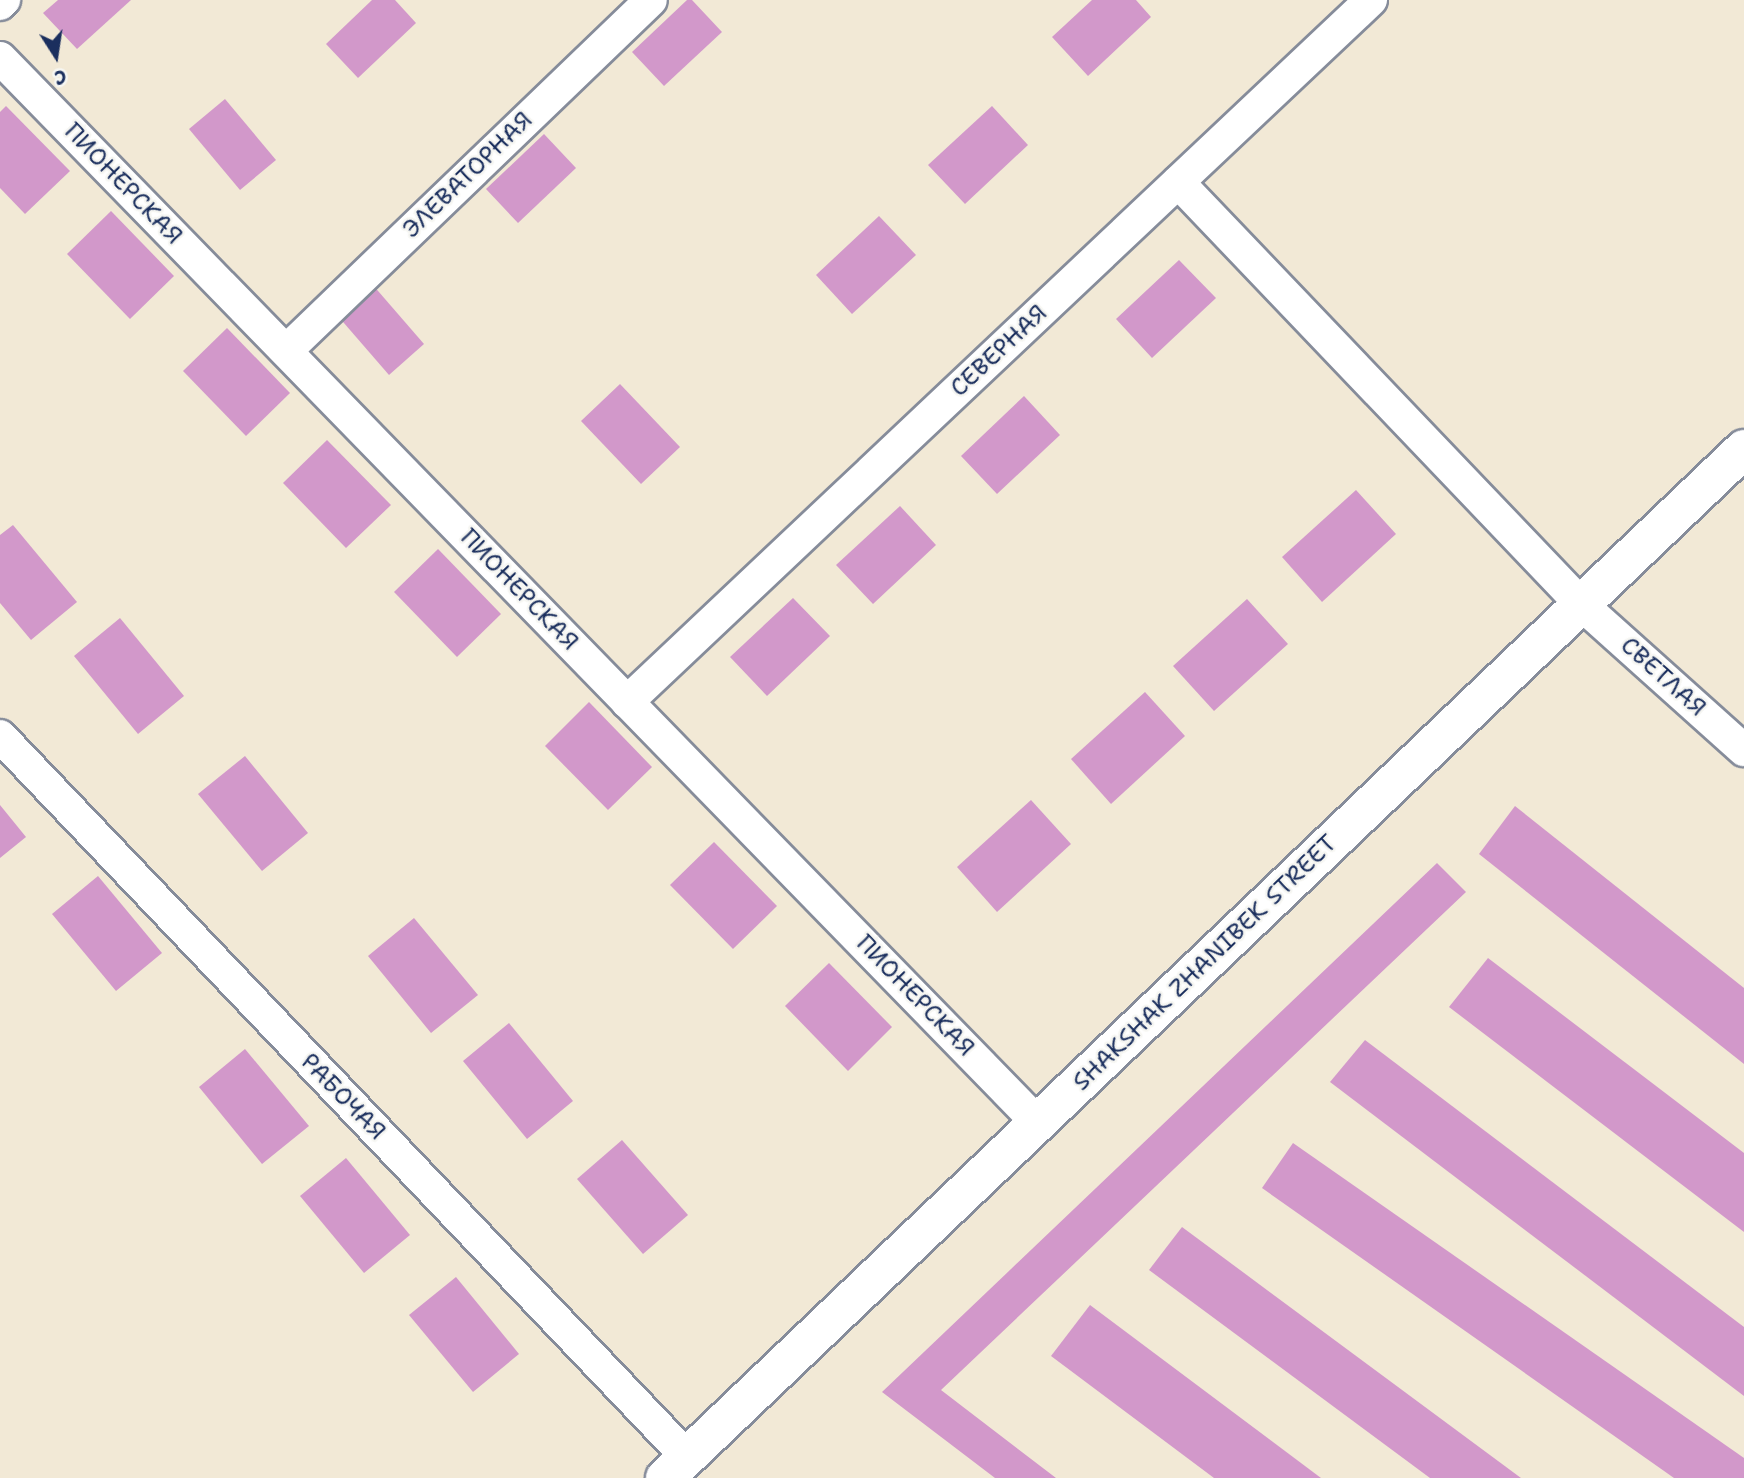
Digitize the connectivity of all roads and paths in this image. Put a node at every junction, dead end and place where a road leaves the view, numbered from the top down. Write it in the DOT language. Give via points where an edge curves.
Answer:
graph roads {
  1 [pos="4,0"];
  2 [pos="651,0"];
  3 [pos="1371,0"];
  4 [pos="0,4"];
  5 [pos="0,58"];
  6 [pos="1178,183"];
  7 [pos="286,351"];
  8 [pos="1744,449"];
  9 [pos="1581,604"];
  10 [pos="627,702"];
  11 [pos="0,736"];
  12 [pos="1744,750"];
  13 [pos="1038,1123"];
  14 [pos="676,1468"];
  1 -- 4 [label="street"];
  2 -- 7 [label="street, ЭЛЕВАТОРНАЯ"];
  3 -- 6 [label="street, СЕВЕРНАЯ"];
  5 -- 7 [label="street, ПИОНЕРСКАЯ"];
  6 -- 9 [label="street, СВЕТЛАЯ"];
  6 -- 10 [label="street, СЕВЕРНАЯ"];
  7 -- 10 [label="street, ПИОНЕРСКАЯ"];
  8 -- 9 [label="main road, SHAKSHAK ZHANIBEK STREET"];
  9 -- 12 [label="street, СВЕТЛАЯ"];
  9 -- 13 [label="main road, SHAKSHAK ZHANIBEK STREET"];
  10 -- 13 [label="street, ПИОНЕРСКАЯ"];
  11 -- 14 [label="street, РАБОЧАЯ"];
  13 -- 14 [label="main road, SHAKSHAK ZHANIBEK STREET"];
}
